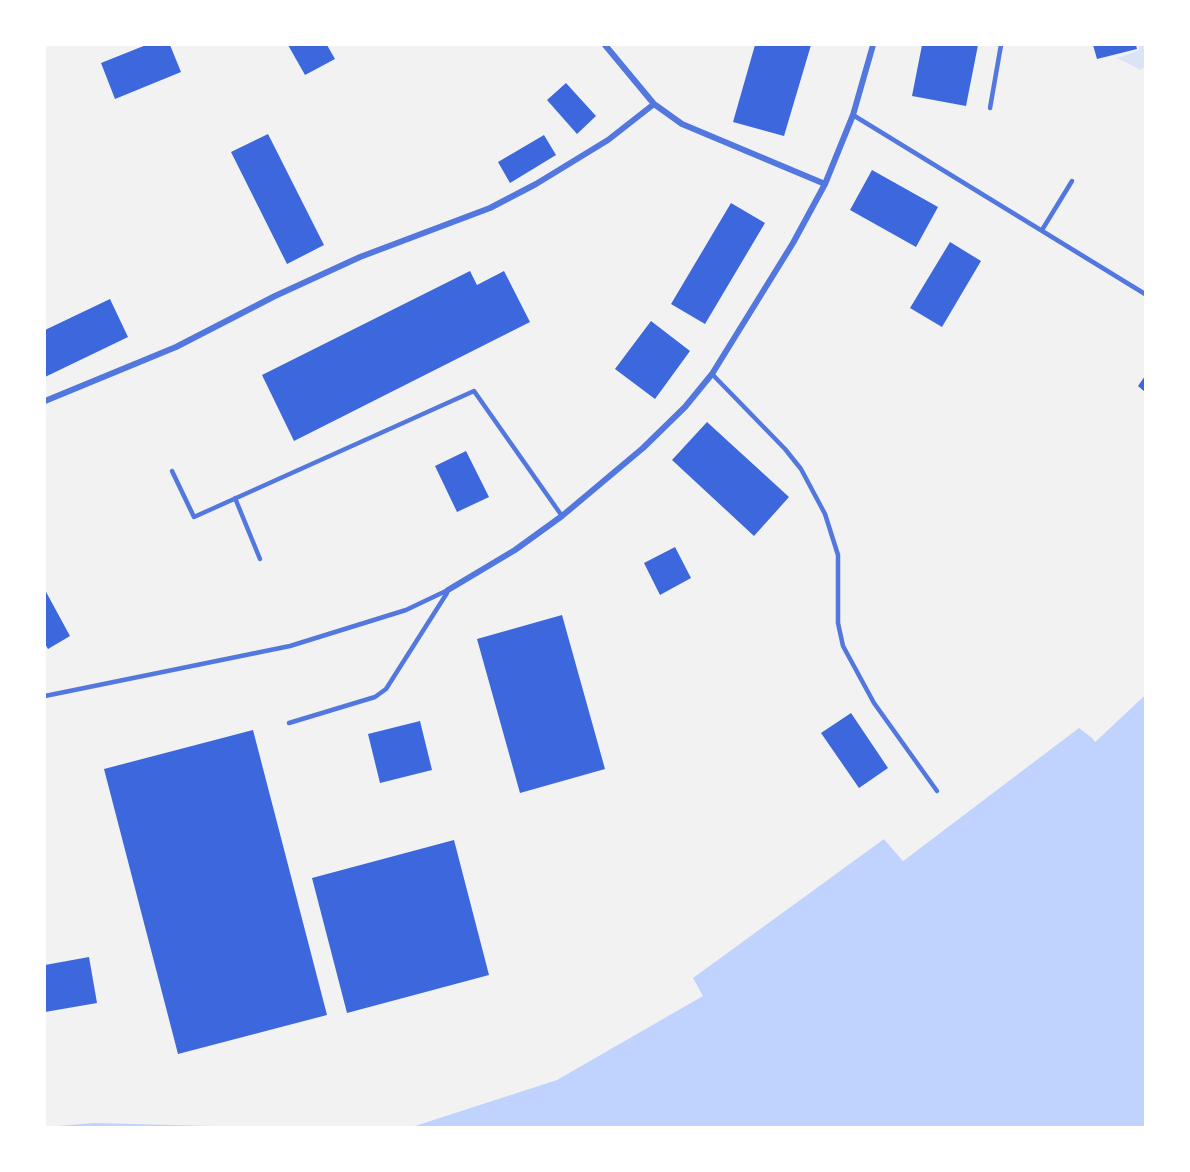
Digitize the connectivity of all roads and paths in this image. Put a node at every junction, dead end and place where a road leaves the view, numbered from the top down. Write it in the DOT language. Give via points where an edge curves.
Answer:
graph roads {
  1 [pos="605,45"];
  2 [pos="873,45"];
  3 [pos="1001,45"];
  4 [pos="654,104"];
  5 [pos="990,108"];
  6 [pos="853,115"];
  7 [pos="1071,181"];
  8 [pos="825,184"];
  9 [pos="1042,230"];
  10 [pos="1145,294"];
  11 [pos="712,374"];
  12 [pos="45,401"];
  13 [pos="172,471"];
  14 [pos="236,498"];
  15 [pos="562,516"];
  16 [pos="260,560"];
  17 [pos="448,590"];
  18 [pos="45,696"];
  19 [pos="289,723"];
  20 [pos="937,791"];
  1 -- 4 [label="street"];
  2 -- 6 [label="street"];
  3 -- 5 [label="lane"];
  4 -- 8 [label="street" via="707,136"];
  4 -- 12 [label="street" via="608,140 490,208 360,258 176,347"];
  6 -- 8 [label="street"];
  6 -- 9 [label="lane"];
  7 -- 9 [label="lane"];
  8 -- 11 [label="street"];
  9 -- 10 [label="lane"];
  11 -- 15 [label="street" via="643,448"];
  11 -- 20 [label="lane" via="801,469 825,514 838,555 838,623 843,646 874,703"];
  13 -- 14 [label="lane" via="194,517"];
  14 -- 15 [label="lane" via="474,391"];
  14 -- 16 [label="lane"];
  15 -- 17 [label="street"];
  17 -- 18 [label="lane" via="406,610 290,646"];
  17 -- 19 [label="lane" via="386,689 375,697"];
}
